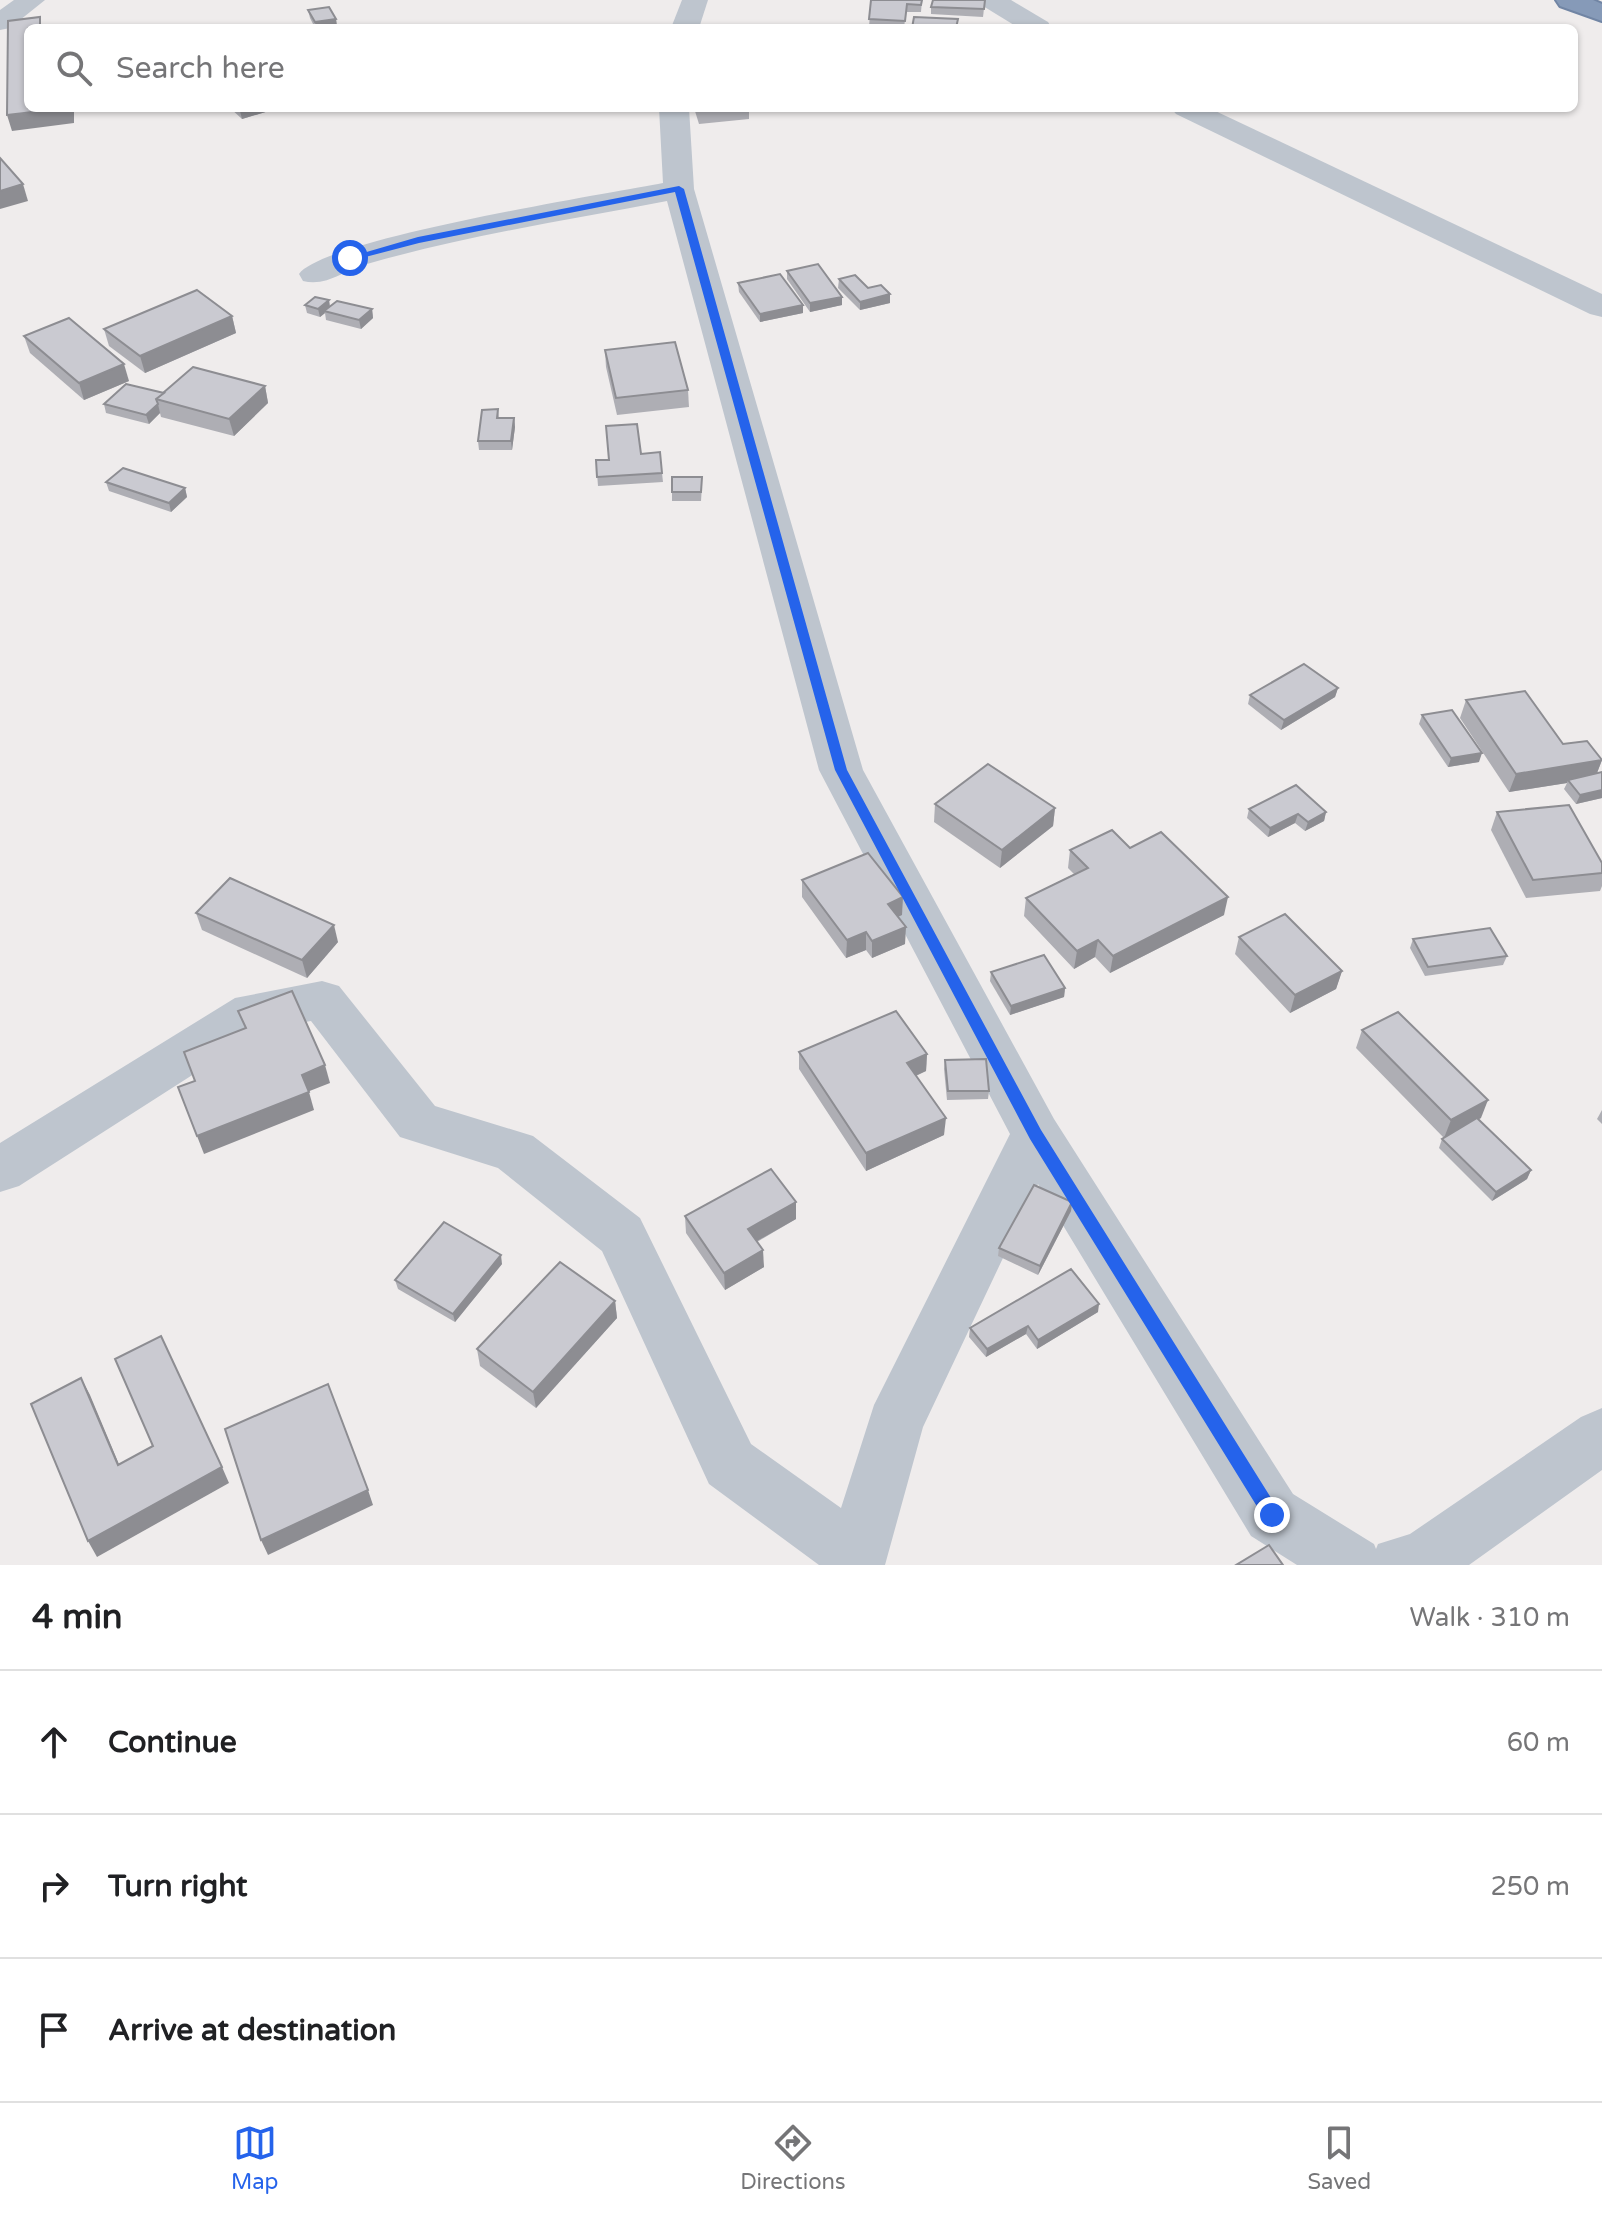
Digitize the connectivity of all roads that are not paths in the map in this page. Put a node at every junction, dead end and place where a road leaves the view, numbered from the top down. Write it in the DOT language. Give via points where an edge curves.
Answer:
graph roads {
  1 [pos="695,0"];
  2 [pos="992,0"];
  3 [pos="1569,0"];
  4 [pos="1602,13"];
  5 [pos="686,24"];
  6 [pos="1031,24"];
  7 [pos="674,112"];
  8 [pos="1194,112"];
  9 [pos="679,189"];
  10 [pos="315,274"];
  11 [pos="1602,307"];
  12 [pos="1036,1134"];
  13 [pos="0,1170"];
  14 [pos="1602,1436"];
  15 [pos="855,1560"];
  16 [pos="1352,1565"];
  17 [pos="1400,1565"];
  1 -- 5 [label="street"];
  2 -- 6 [label="street"];
  3 -- 4 [label="highway"];
  7 -- 9 [label="street"];
  8 -- 11 [label="street"];
  9 -- 10 [label="street" via="418,240 350,258"];
  9 -- 12 [label="street" via="841,770"];
  12 -- 15 [label="street" via="895,1424"];
  12 -- 16 [label="street" via="1272,1515"];
  13 -- 15 [label="street" via="252,1012 322,1000 418,1122 515,1151 621,1235 730,1464"];
  14 -- 17 [label="street" via="1420,1563"];
}
